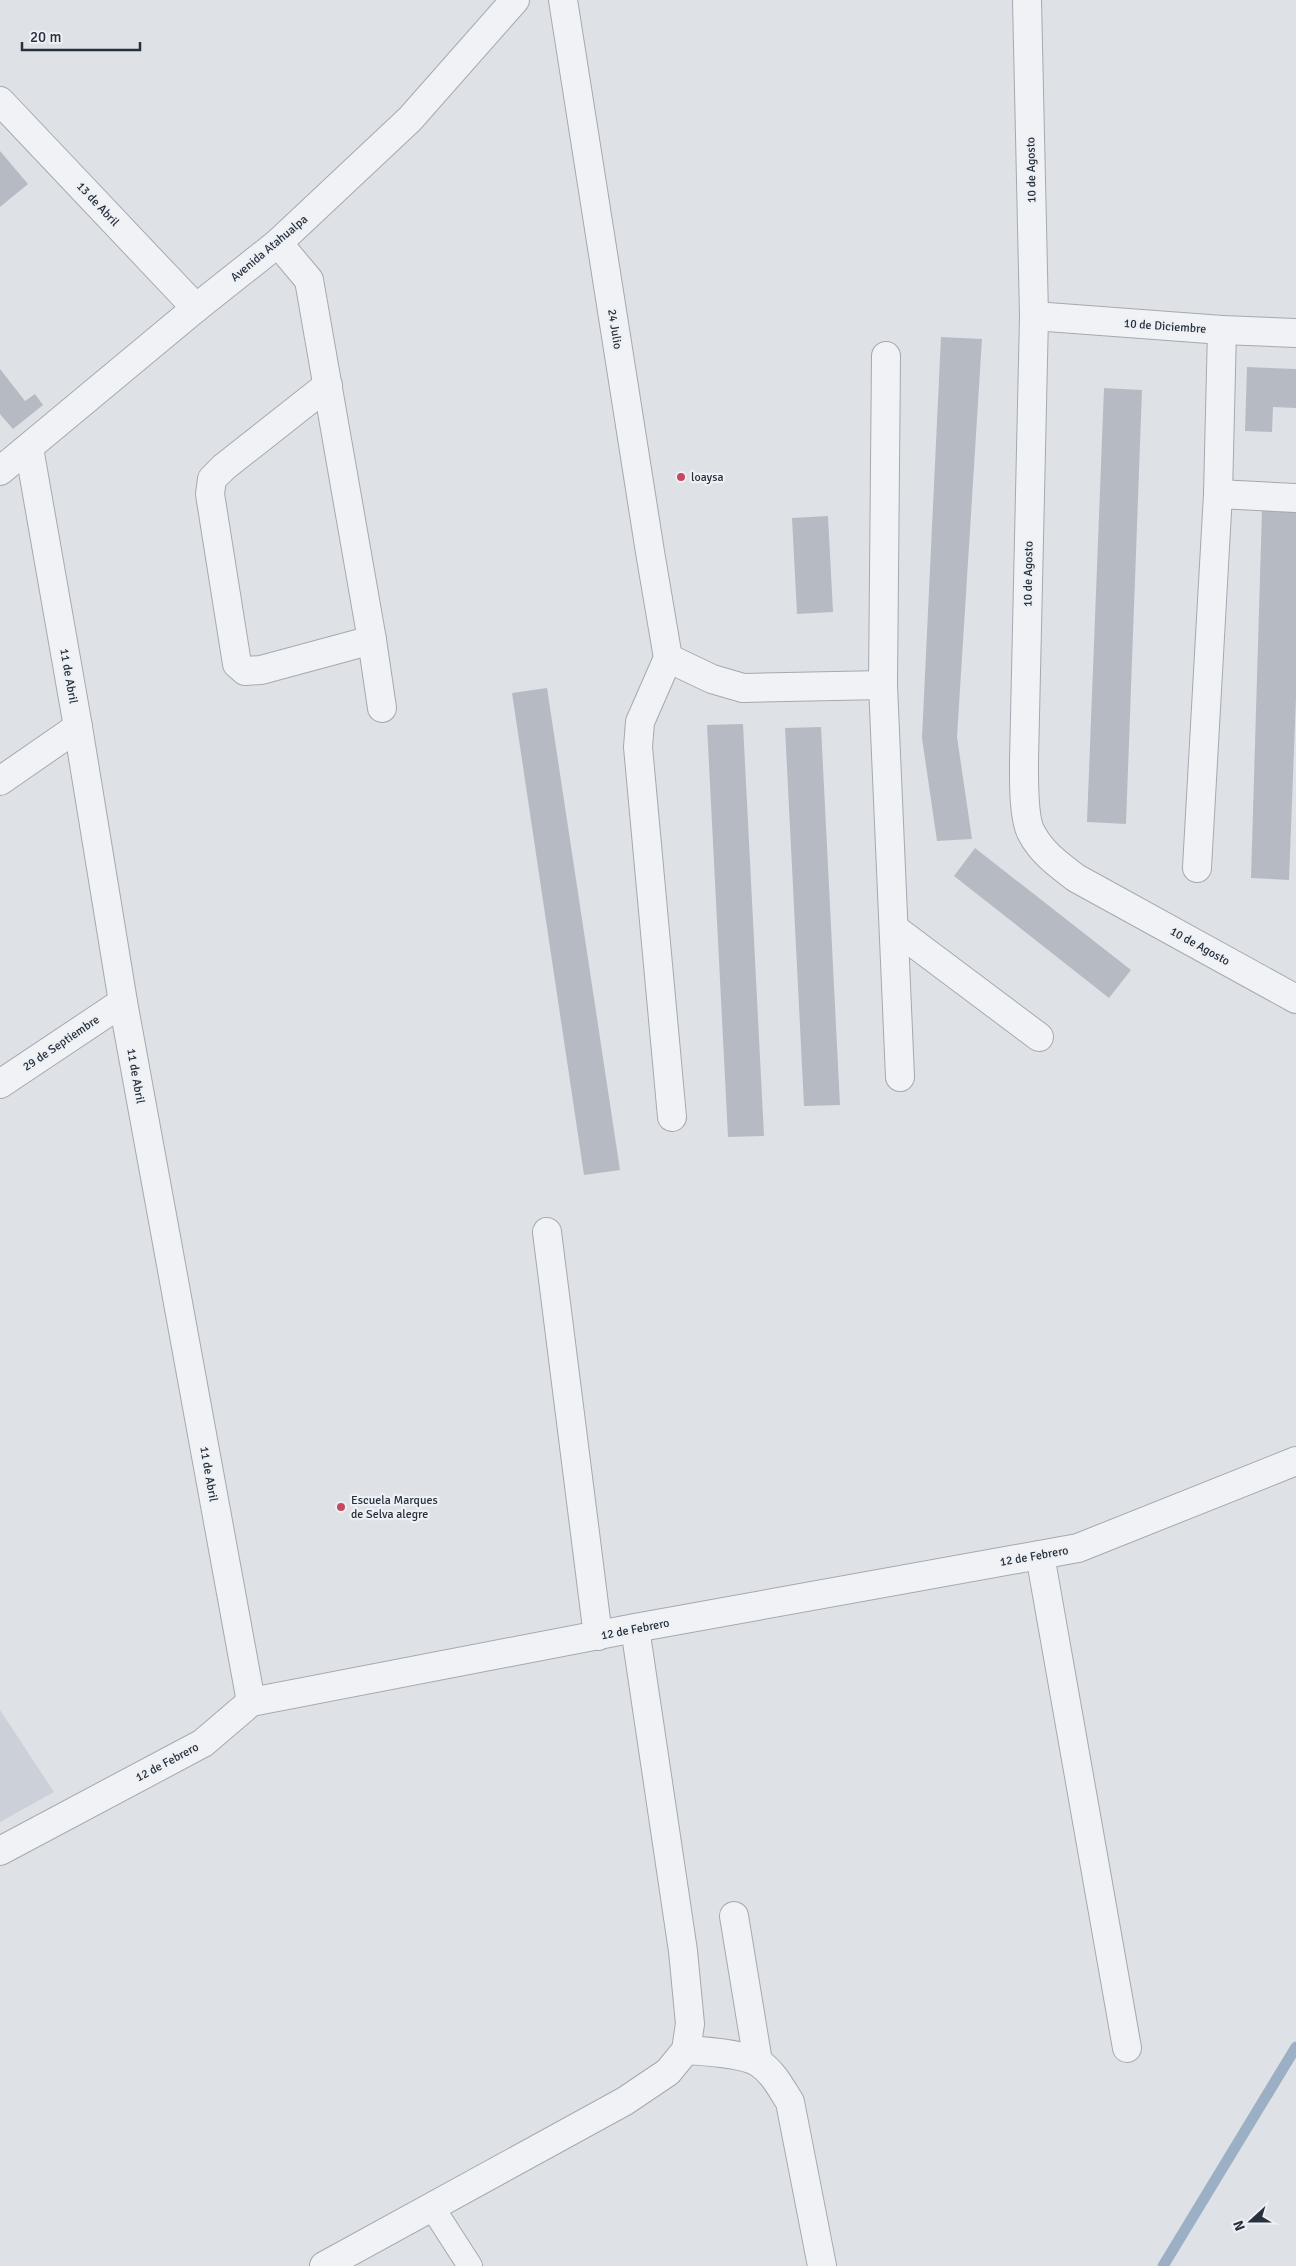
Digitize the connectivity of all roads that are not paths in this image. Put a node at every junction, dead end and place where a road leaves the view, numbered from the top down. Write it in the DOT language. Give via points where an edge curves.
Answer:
graph roads {
  1 [pos="514,0"];
  2 [pos="564,0"];
  3 [pos="1027,0"];
  4 [pos="0,100"];
  5 [pos="278,243"];
  6 [pos="196,308"];
  7 [pos="1034,316"];
  8 [pos="1222,330"];
  9 [pos="1296,333"];
  10 [pos="886,356"];
  11 [pos="328,385"];
  12 [pos="30,448"];
  13 [pos="0,471"];
  14 [pos="1218,494"];
  15 [pos="1296,498"];
  16 [pos="372,640"];
  17 [pos="668,658"];
  18 [pos="883,685"];
  19 [pos="382,708"];
  20 [pos="78,727"];
  21 [pos="0,781"];
  22 [pos="1197,868"];
  23 [pos="895,929"];
  24 [pos="1296,999"];
  25 [pos="123,1002"];
  26 [pos="1038,1037"];
  27 [pos="900,1077"];
  28 [pos="0,1084"];
  29 [pos="672,1117"];
  30 [pos="547,1232"];
  31 [pos="1296,1461"];
  32 [pos="1040,1555"];
  33 [pos="634,1628"];
  34 [pos="598,1636"];
  35 [pos="251,1702"];
  36 [pos="0,1851"];
  37 [pos="734,1916"];
  38 [pos="1127,2048"];
  39 [pos="686,2050"];
  40 [pos="758,2062"];
  41 [pos="432,2207"];
  42 [pos="324,2266"];
  43 [pos="470,2266"];
  44 [pos="822,2266"];
  1 -- 5 [label="street, Avenida Atahualpa" via="410,119"];
  2 -- 17 [label="street, 24 Julio"];
  3 -- 7 [label="street, 10 de Agosto"];
  4 -- 6 [label="street, 13 de Abril"];
  5 -- 6 [label="street, Avenida Atahualpa"];
  5 -- 11 [label="street" via="309,280"];
  6 -- 12 [label="street, Avenida Atahualpa"];
  7 -- 8 [label="street, 10 de Diciembre"];
  7 -- 24 [label="street, 10 de Agosto" via="1024,761 1024,795 1030,833 1049,857 1076,878"];
  8 -- 9 [label="street, 10 de Diciembre"];
  8 -- 14 [label="street"];
  10 -- 18 [label="street"];
  11 -- 16 [label="street"];
  11 -- 16 [label="street" via="212,479 210,494 237,664 245,671 261,670"];
  12 -- 13 [label="street, Avenida Atahualpa"];
  12 -- 20 [label="street, 11 de Abril"];
  14 -- 15 [label="street"];
  14 -- 22 [label="street"];
  16 -- 19 [label="street"];
  17 -- 18 [label="street" via="743,688"];
  17 -- 29 [label="street" via="640,722 638,747"];
  18 -- 23 [label="street"];
  20 -- 21 [label="street"];
  20 -- 25 [label="street, 11 de Abril"];
  23 -- 26 [label="street"];
  23 -- 27 [label="street"];
  25 -- 28 [label="street, 29 de Septiembre"];
  25 -- 35 [label="street, 11 de Abril"];
  30 -- 34 [label="street"];
  31 -- 32 [label="street, 12 de Febrero" via="1078,1548"];
  32 -- 33 [label="street, 12 de Febrero"];
  32 -- 38 [label="street"];
  33 -- 34 [label="street, 12 de Febrero"];
  33 -- 39 [label="street" via="683,1951 690,2024"];
  34 -- 35 [label="street, 12 de Febrero"];
  35 -- 36 [label="street, 12 de Febrero" via="203,1743"];
  37 -- 40 [label="street"];
  39 -- 40 [label="street"];
  39 -- 41 [label="street" via="668,2072 625,2101"];
  40 -- 44 [label="street" via="776,2078 790,2102"];
  41 -- 42 [label="street"];
  41 -- 43 [label="lane"];
}
